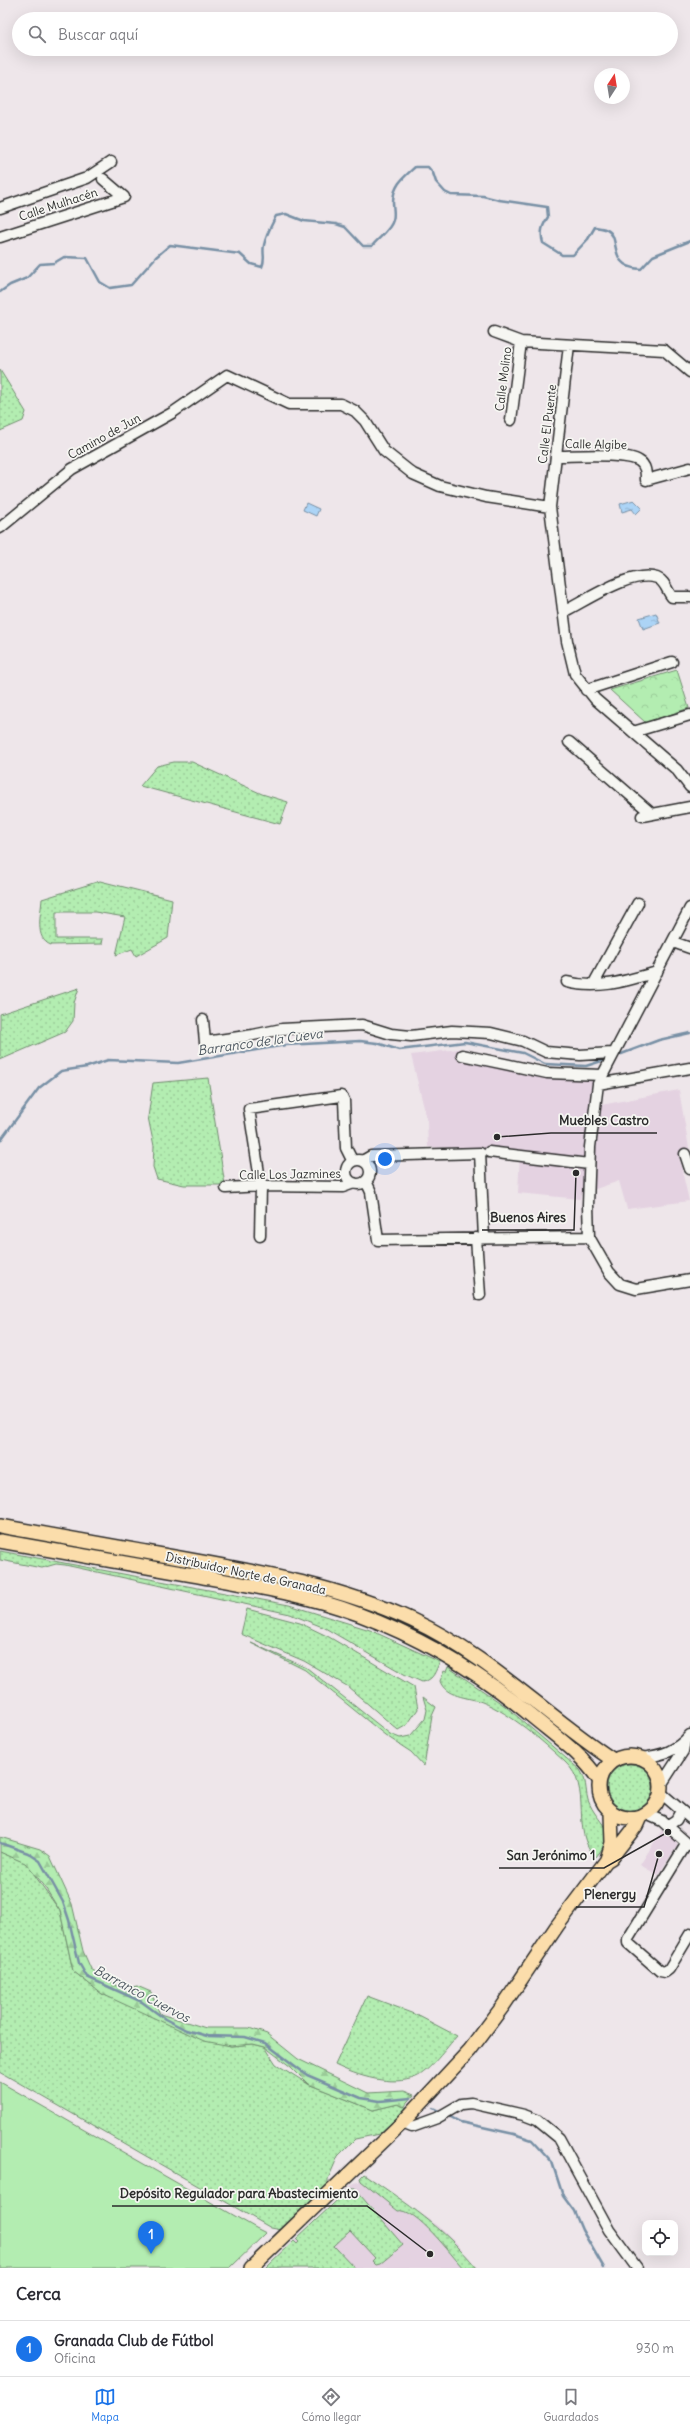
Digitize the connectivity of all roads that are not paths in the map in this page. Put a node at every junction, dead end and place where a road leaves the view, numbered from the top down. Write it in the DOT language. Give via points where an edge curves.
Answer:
graph roads {
  1 [pos="111,162"];
  2 [pos="103,179"];
  3 [pos="0,208"];
  4 [pos="0,237"];
  5 [pos="494,332"];
  6 [pos="521,342"];
  7 [pos="569,345"];
  8 [pos="690,372"];
  9 [pos="511,420"];
  10 [pos="556,456"];
  11 [pos="690,468"];
  12 [pos="550,506"];
  13 [pos="0,528"];
  14 [pos="690,597"];
  15 [pos="565,611"];
  16 [pos="672,662"];
  17 [pos="586,690"];
  18 [pos="690,715"];
  19 [pos="633,732"];
  20 [pos="569,742"];
  21 [pos="690,787"];
  22 [pos="690,807"];
  23 [pos="638,903"];
  24 [pos="690,908"];
  25 [pos="673,942"];
  26 [pos="690,948"];
  27 [pos="656,972"];
  28 [pos="567,982"];
  29 [pos="593,985"];
  30 [pos="203,1020"];
  31 [pos="612,1053"];
  32 [pos="462,1055"];
  33 [pos="690,1068"];
  34 [pos="600,1079"];
  35 [pos="489,1152"];
  36 [pos="685,1154"];
  37 [pos="352,1160"];
  38 [pos="364,1160"];
  39 [pos="589,1164"];
  40 [pos="690,1169"];
  41 [pos="366,1182"];
  42 [pos="354,1183"];
  43 [pos="261,1186"];
  44 [pos="226,1188"];
  45 [pos="260,1236"];
  46 [pos="589,1237"];
  47 [pos="480,1238"];
  48 [pos="690,1280"];
  49 [pos="480,1295"];
  50 [pos="0,1526"];
  51 [pos="0,1541"];
  52 [pos="688,1738"];
  53 [pos="642,1758"];
  54 [pos="613,1760"];
  55 [pos="599,1780"];
  56 [pos="661,1789"];
  57 [pos="681,1811"];
  58 [pos="611,1813"];
  59 [pos="643,1816"];
  60 [pos="690,1818"];
  61 [pos="668,1826"];
  62 [pos="688,1844"];
  63 [pos="606,1861"];
  64 [pos="690,1934"];
  65 [pos="402,2123"];
  66 [pos="251,2268"];
  67 [pos="637,2268"];
  1 -- 3 [label="street" via="87,178"];
  2 -- 4 [label="street, Calle Mulhacén" via="124,197"];
  5 -- 6 [label="street"];
  6 -- 7 [label="street"];
  6 -- 9 [label="street, Calle Molino"];
  7 -- 8 [label="street" via="664,350"];
  7 -- 10 [label="street, Calle El Puente"];
  10 -- 11 [label="street, Calle Algibe" via="629,456 640,461 645,468 646,480"];
  10 -- 12 [label="street, Calle El Puente"];
  12 -- 13 [label="street, Camino de Jun" via="486,497 440,486 413,474 384,451 355,411 341,404 289,404 227,375 172,413 72,469"];
  12 -- 15 [label="street, Calle El Puente"];
  14 -- 15 [label="street" via="672,597 662,581 657,578 636,578 623,581"];
  15 -- 17 [label="street, Calle El Puente" via="567,641 575,674"];
  16 -- 17 [label="street"];
  17 -- 19 [label="street, Calle El Puente"];
  18 -- 19 [label="street"];
  19 -- 21 [label="street, Calle El Puente" via="677,770"];
  20 -- 22 [label="street" via="647,815"];
  23 -- 29 [label="street"];
  24 -- 25 [label="street"];
  25 -- 26 [label="street"];
  25 -- 27 [label="street"];
  27 -- 29 [label="street" via="611,985"];
  27 -- 31 [label="street"];
  28 -- 29 [label="street" via="581,986"];
  30 -- 31 [label="street" via="205,1042 282,1029 362,1025 391,1034 411,1036 452,1031 491,1033 523,1041 546,1052 580,1055"];
  31 -- 34 [label="street"];
  32 -- 34 [label="street" via="547,1073"];
  33 -- 34 [label="street"];
  34 -- 39 [label="street"];
  35 -- 39 [label="street"];
  36 -- 40 [label="street"];
  37 -- 38 [label="street"];
  37 -- 42 [label="street" via="348,1176"];
  37 -- 43 [label="street" via="346,1148 344,1100 341,1096 249,1109"];
  38 -- 41 [label="street" via="368,1166"];
  38 -- 47 [label="street" via="371,1156 480,1153"];
  39 -- 46 [label="street"];
  41 -- 42 [label="street"];
  41 -- 47 [label="street" via="371,1192 378,1240"];
  42 -- 43 [label="street, Calle Los Jazmines" via="342,1187"];
  43 -- 44 [label="street, Calle Los Jazmines"];
  43 -- 45 [label="street"];
  46 -- 47 [label="street"];
  46 -- 48 [label="street" via="614,1278 627,1288 636,1289"];
  47 -- 49 [label="street"];
  50 -- 54 [label="main road, Distribuidor Norte de Granada" via="231,1567 307,1583 365,1601 413,1620 468,1651 492,1667 579,1737"];
  51 -- 55 [label="main road, Distribuidor Norte de Granada" via="231,1582 302,1597 357,1613 414,1638 484,1679 584,1760"];
  52 -- 53 [label="street" via="666,1754"];
  52 -- 56 [label="street"];
  53 -- 54 [label="main road" via="632,1756"];
  53 -- 56 [label="main road" via="655,1769"];
  54 -- 55 [label="main road" via="604,1769"];
  55 -- 58 [label="main road" via="600,1798"];
  56 -- 57 [label="street"];
  56 -- 59 [label="main road" via="658,1802"];
  57 -- 60 [label="street"];
  57 -- 61 [label="street" via="676,1820"];
  58 -- 59 [label="main road" via="625,1818"];
  58 -- 63 [label="main road" via="612,1843"];
  59 -- 61 [label="street"];
  59 -- 63 [label="main road"];
  61 -- 62 [label="street"];
  62 -- 64 [label="street" via="628,1939 628,1943 660,1971 665,1972"];
  63 -- 65 [label="main road" via="557,1926 488,2028"];
  65 -- 66 [label="main road"];
  65 -- 67 [label="street" via="412,2127 437,2118 461,2104 484,2104 524,2115 549,2128 560,2138 569,2152 608,2230"];
}
